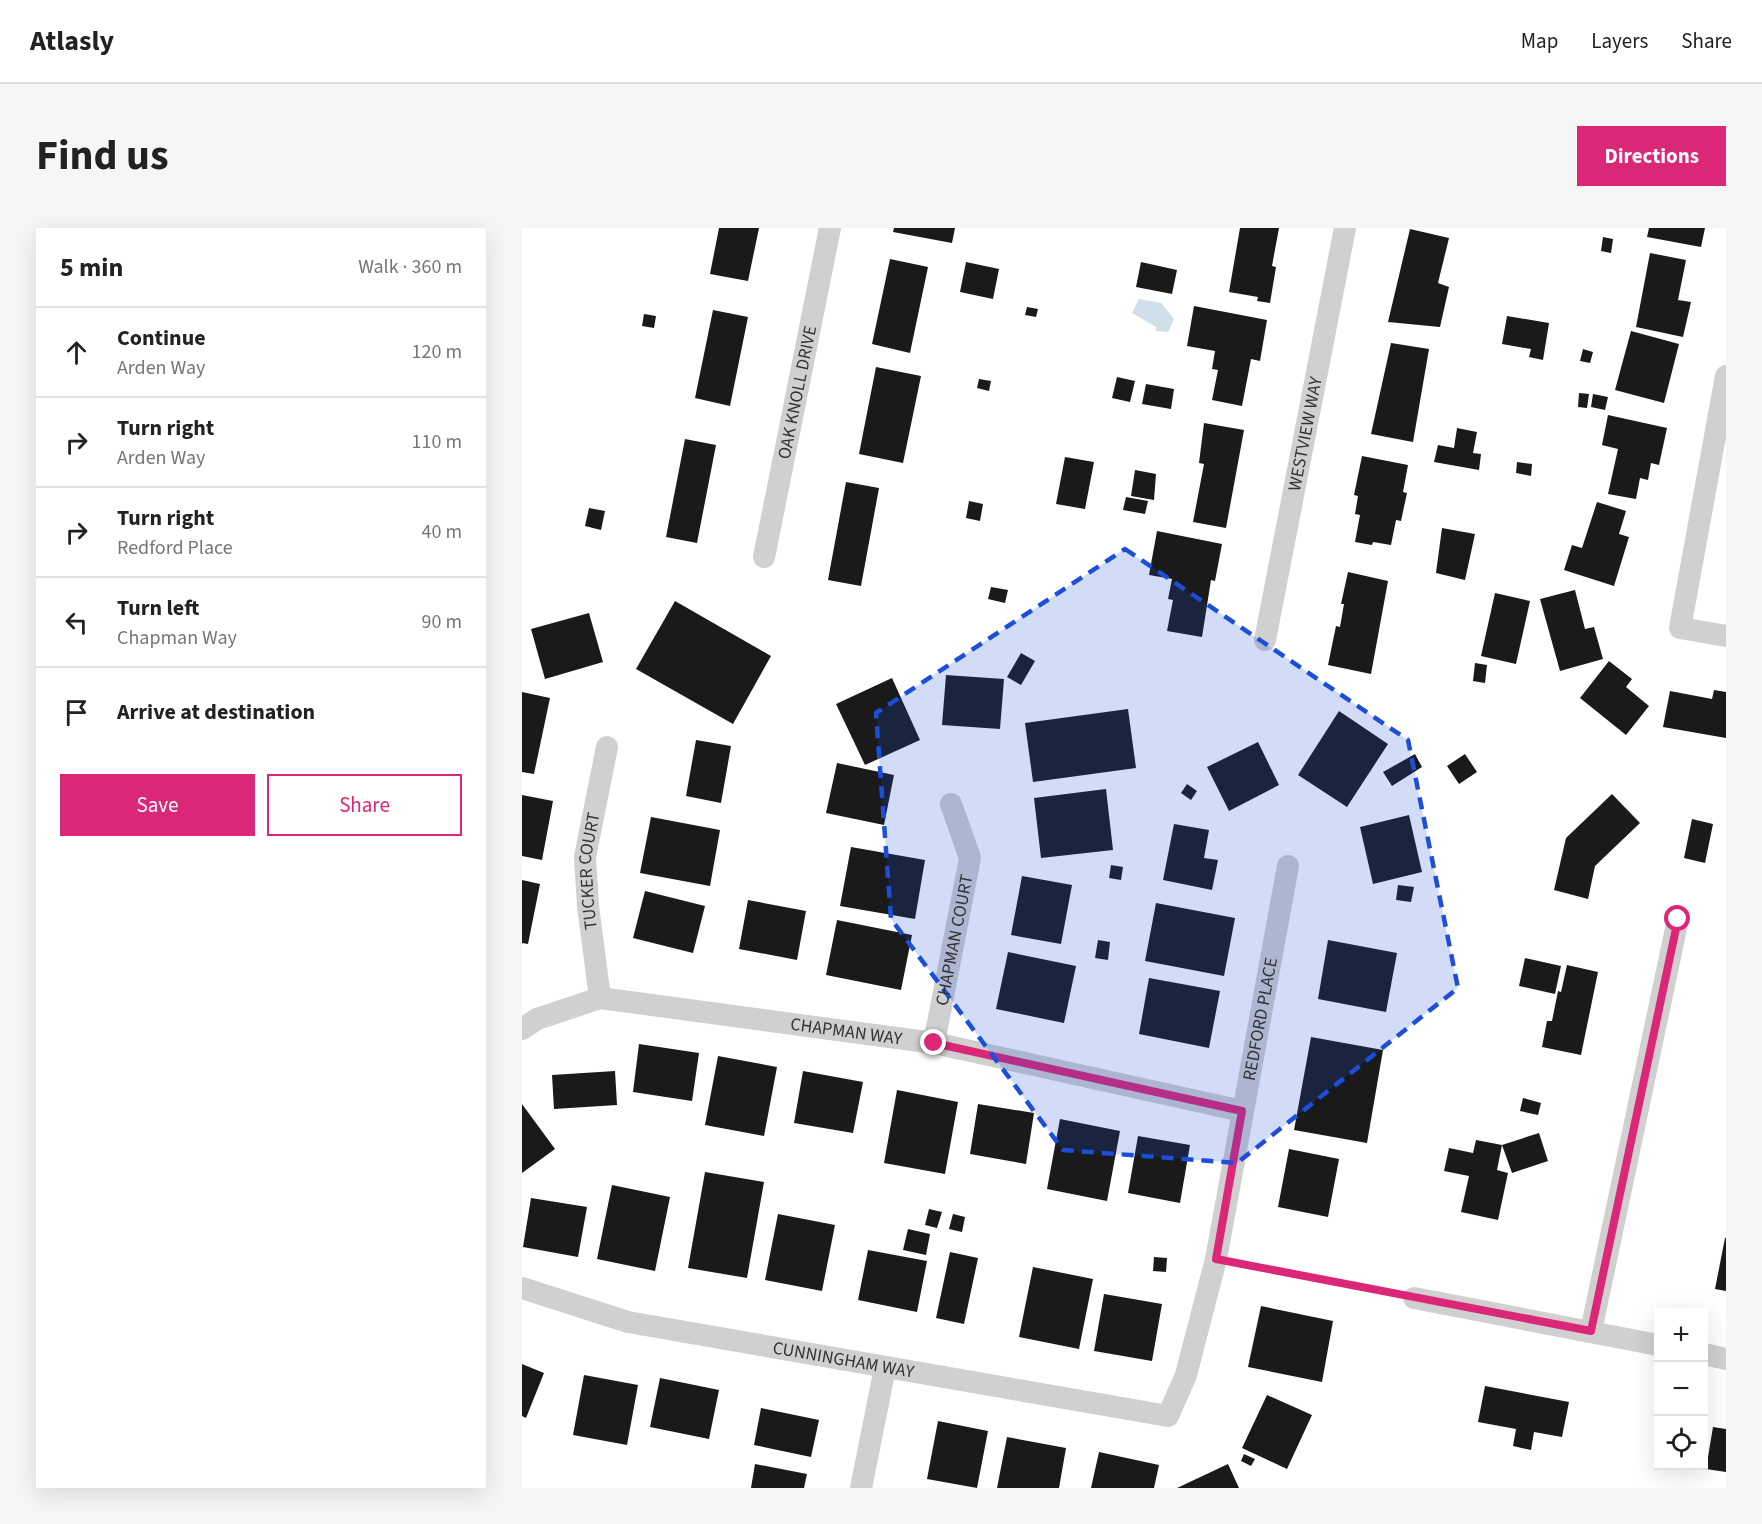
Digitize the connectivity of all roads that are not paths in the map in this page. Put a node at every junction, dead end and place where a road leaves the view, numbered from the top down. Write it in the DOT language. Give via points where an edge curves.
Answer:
graph roads {
  1 [pos="830,228"];
  2 [pos="1345,228"];
  3 [pos="1726,376"];
  4 [pos="765,557"];
  5 [pos="1726,636"];
  6 [pos="1265,640"];
  7 [pos="607,747"];
  8 [pos="951,804"];
  9 [pos="1288,866"];
  10 [pos="1678,919"];
  11 [pos="600,998"];
  12 [pos="522,1029"];
  13 [pos="934,1043"];
  14 [pos="1242,1111"];
  15 [pos="522,1288"];
  16 [pos="1414,1298"];
  17 [pos="1591,1331"];
  18 [pos="1654,1344"];
  19 [pos="1708,1355"];
  20 [pos="1726,1359"];
  21 [pos="885,1368"];
  22 [pos="1168,1416"];
  23 [pos="861,1488"];
  1 -- 4 [label="street, OAK KNOLL DRIVE"];
  2 -- 6 [label="street, WESTVIEW WAY"];
  3 -- 5 [label="street" via="1680,628"];
  7 -- 11 [label="street, TUCKER COURT" via="585,857"];
  8 -- 13 [label="street, CHAPMAN COURT" via="970,858"];
  9 -- 14 [label="street, REDFORD PLACE"];
  10 -- 17 [label="street"];
  11 -- 12 [label="street, CHAPMAN WAY" via="537,1019"];
  11 -- 13 [label="street, CHAPMAN WAY"];
  13 -- 14 [label="street, CHAPMAN WAY"];
  14 -- 22 [label="street, REDFORD PLACE" via="1216,1259 1186,1376"];
  15 -- 21 [label="street, CUNNINGHAM WAY" via="628,1322"];
  16 -- 17 [label="street"];
  17 -- 18 [label="street"];
  19 -- 20 [label="street"];
  21 -- 22 [label="street, CUNNINGHAM WAY"];
  21 -- 23 [label="street"];
}
